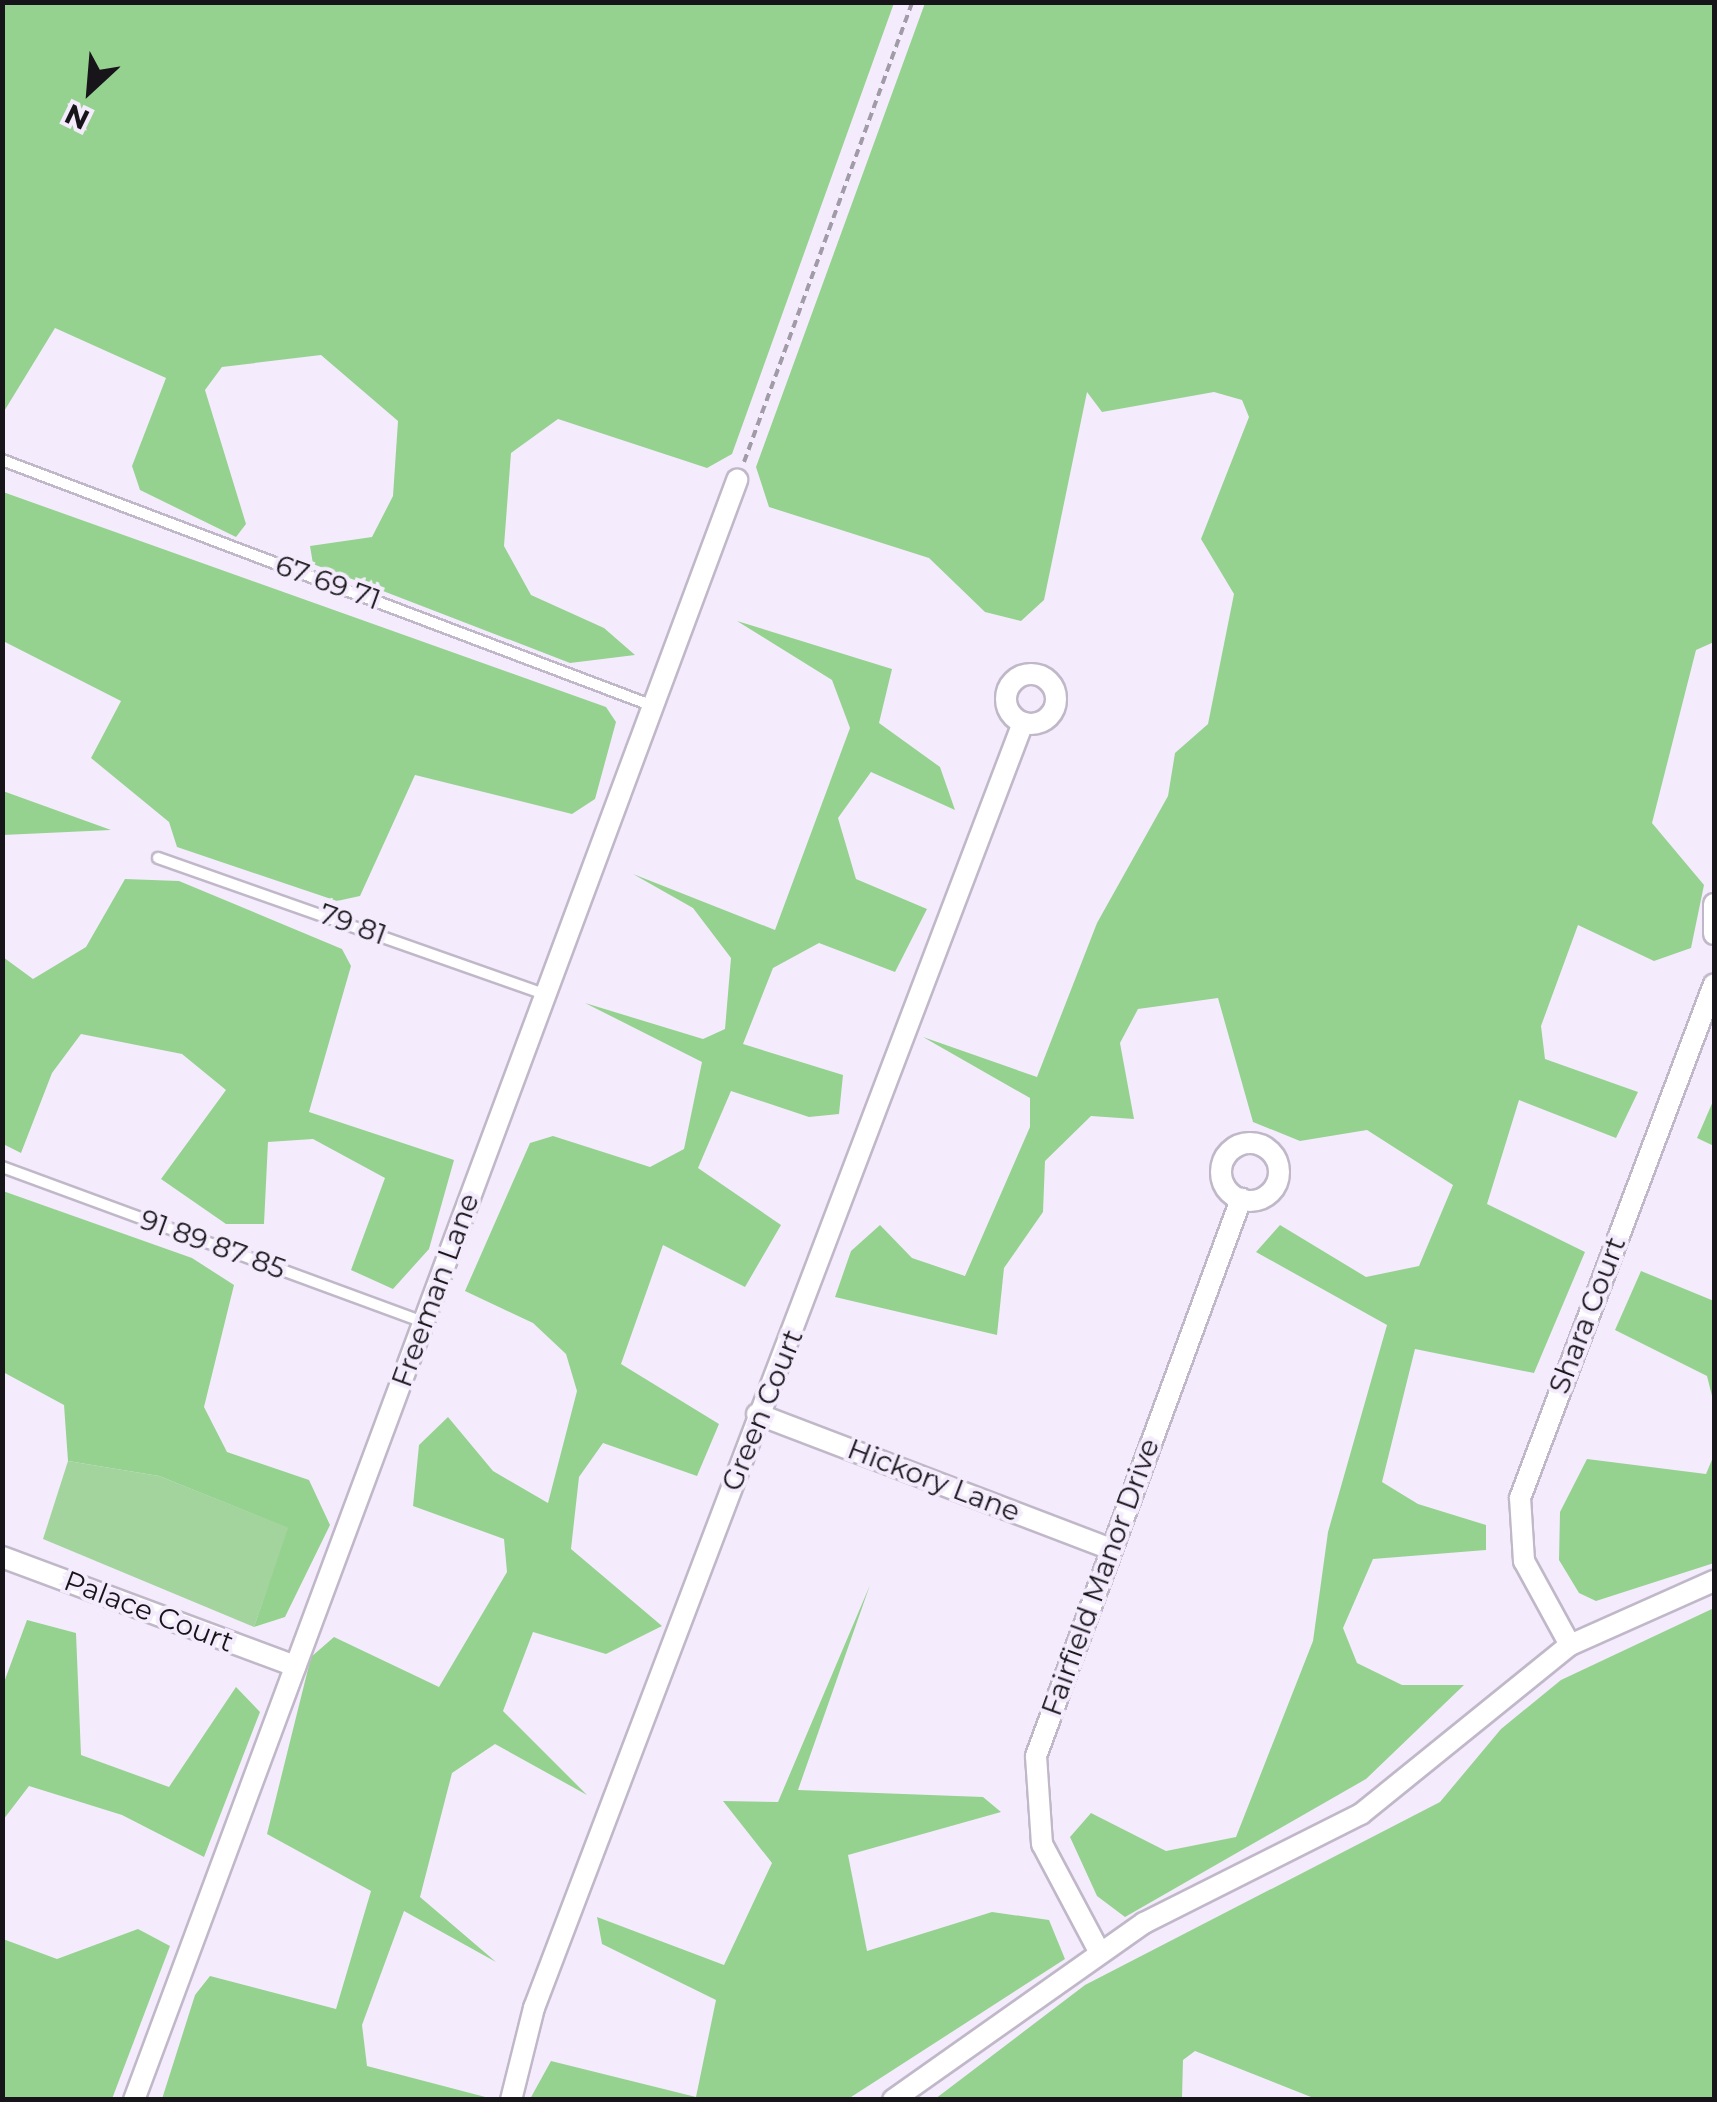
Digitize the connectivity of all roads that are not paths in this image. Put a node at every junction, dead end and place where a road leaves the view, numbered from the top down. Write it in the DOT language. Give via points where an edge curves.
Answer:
graph roads {
  1 [pos="2,460"];
  2 [pos="737,480"];
  3 [pos="653,706"];
  4 [pos="1022,723"];
  5 [pos="158,858"];
  6 [pos="1714,904"];
  7 [pos="1714,934"];
  8 [pos="1714,984"];
  9 [pos="546,994"];
  10 [pos="2,1167"];
  11 [pos="1240,1199"];
  12 [pos="424,1322"];
  13 [pos="757,1414"];
  14 [pos="1110,1549"];
  15 [pos="2,1556"];
  16 [pos="1714,1582"];
  17 [pos="1570,1644"];
  18 [pos="296,1666"];
  19 [pos="1100,1953"];
  20 [pos="134,2100"];
  21 [pos="511,2100"];
  22 [pos="892,2100"];
  1 -- 3 [label="lane, 67 69 71"];
  2 -- 3 [label="street, Freeman Lane"];
  3 -- 9 [label="street, Freeman Lane"];
  4 -- 13 [label="street, Green Court"];
  5 -- 9 [label="lane, 79 81"];
  6 -- 7 [label="street"];
  8 -- 17 [label="street, Shara Court" via="1520,1498 1524,1561"];
  9 -- 12 [label="street, Freeman Lane"];
  10 -- 12 [label="lane, 91 89 87 85"];
  11 -- 14 [label="street, Fairfield Manor Drive"];
  12 -- 18 [label="street, Freeman Lane"];
  13 -- 14 [label="street, Hickory Lane"];
  13 -- 21 [label="street, Green Court" via="525,2032"];
  14 -- 19 [label="street, Fairfield Manor Drive" via="1048,1716 1032,1788 1058,1884"];
  15 -- 18 [label="street, Palace Court"];
  16 -- 17 [label="street"];
  17 -- 19 [label="street" via="1361,1814"];
  18 -- 20 [label="street, Freeman Lane"];
  19 -- 22 [label="street"];
}
